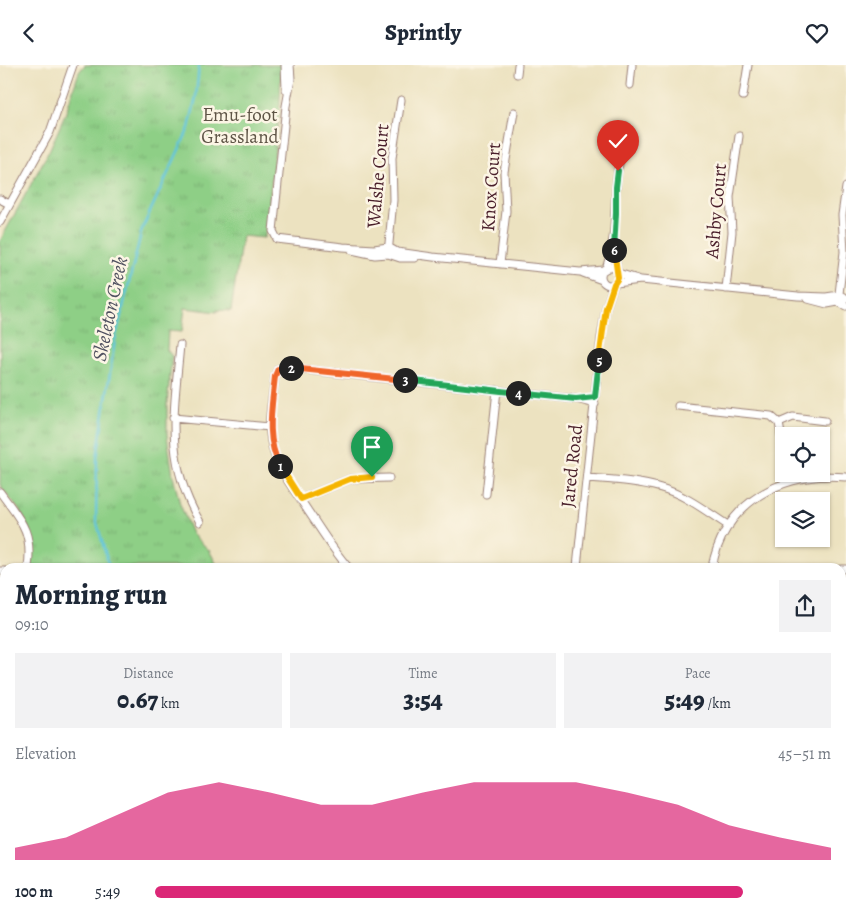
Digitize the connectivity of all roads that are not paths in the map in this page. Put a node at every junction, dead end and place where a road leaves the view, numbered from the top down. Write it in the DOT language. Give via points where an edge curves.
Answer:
graph roads {
  1 [pos="73,65"];
  2 [pos="286,65"];
  3 [pos="290,65"];
  4 [pos="518,65"];
  5 [pos="632,65"];
  6 [pos="748,65"];
  7 [pos="517,74"];
  8 [pos="630,85"];
  9 [pos="743,96"];
  10 [pos="401,100"];
  11 [pos="286,107"];
  12 [pos="514,112"];
  13 [pos="626,126"];
  14 [pos="739,136"];
  15 [pos="846,187"];
  16 [pos="0,199"];
  17 [pos="9,204"];
  18 [pos="0,222"];
  19 [pos="613,245"];
  20 [pos="388,250"];
  21 [pos="500,264"];
  22 [pos="605,270"];
  23 [pos="580,272"];
  24 [pos="618,272"];
  25 [pos="641,280"];
  26 [pos="603,281"];
  27 [pos="615,283"];
  28 [pos="726,289"];
  29 [pos="841,298"];
  30 [pos="846,306"];
  31 [pos="606,308"];
  32 [pos="180,345"];
  33 [pos="497,390"];
  34 [pos="595,401"];
  35 [pos="678,406"];
  36 [pos="173,418"];
  37 [pos="825,421"];
  38 [pos="779,423"];
  39 [pos="270,427"];
  40 [pos="780,427"];
  41 [pos="830,476"];
  42 [pos="846,477"];
  43 [pos="389,478"];
  44 [pos="587,478"];
  45 [pos="780,482"];
  46 [pos="0,492"];
  47 [pos="486,494"];
  48 [pos="301,499"];
  49 [pos="200,523"];
  50 [pos="729,526"];
  51 [pos="28,563"];
  52 [pos="345,563"];
  53 [pos="578,563"];
  54 [pos="713,563"];
  1 -- 17 [label="street" via="50,132"];
  2 -- 11 [label="street"];
  3 -- 11 [label="street" via="292,79"];
  4 -- 7 [label="street"];
  5 -- 8 [label="street"];
  6 -- 9 [label="street"];
  10 -- 20 [label="street, Walshe Court" via="392,158 394,200"];
  11 -- 20 [label="street" via="273,231 276,238"];
  12 -- 21 [label="street, Knox Court" via="504,172 506,211"];
  13 -- 19 [label="street" via="616,187"];
  14 -- 28 [label="street, Ashby Court" via="730,197 732,233"];
  15 -- 29 [label="street" via="842,215"];
  16 -- 17 [label="street"];
  17 -- 18 [label="street"];
  19 -- 22 [label="street"];
  19 -- 24 [label="street"];
  20 -- 21 [label="street"];
  21 -- 23 [label="street"];
  22 -- 23 [label="street"];
  22 -- 24 [label="street" via="610,268"];
  22 -- 26 [label="street" via="601,275"];
  23 -- 26 [label="street"];
  24 -- 25 [label="street"];
  24 -- 27 [label="street"];
  25 -- 27 [label="street"];
  25 -- 28 [label="street"];
  26 -- 27 [label="street" via="608,285"];
  26 -- 31 [label="street, Jared Road"];
  27 -- 31 [label="street, Jared Road"];
  28 -- 29 [label="street" via="798,296 827,304"];
  29 -- 30 [label="street"];
  31 -- 34 [label="street, Jared Road"];
  32 -- 36 [label="street"];
  33 -- 34 [label="street"];
  33 -- 39 [label="street" via="282,368 275,376"];
  33 -- 47 [label="street"];
  34 -- 44 [label="street, Jared Road"];
  35 -- 38 [label="street" via="767,415"];
  36 -- 39 [label="street"];
  36 -- 49 [label="street" via="177,466 187,499"];
  37 -- 38 [label="street" via="793,417"];
  38 -- 40 [label="street"];
  39 -- 48 [label="street" via="274,455"];
  41 -- 42 [label="street"];
  43 -- 48 [label="street" via="350,479"];
  44 -- 50 [label="street" via="662,488 682,496"];
  44 -- 53 [label="street, Jared Road"];
  45 -- 50 [label="street" via="745,507"];
  46 -- 51 [label="street" via="25,528"];
  48 -- 52 [label="street"];
  50 -- 54 [label="street"];
}
